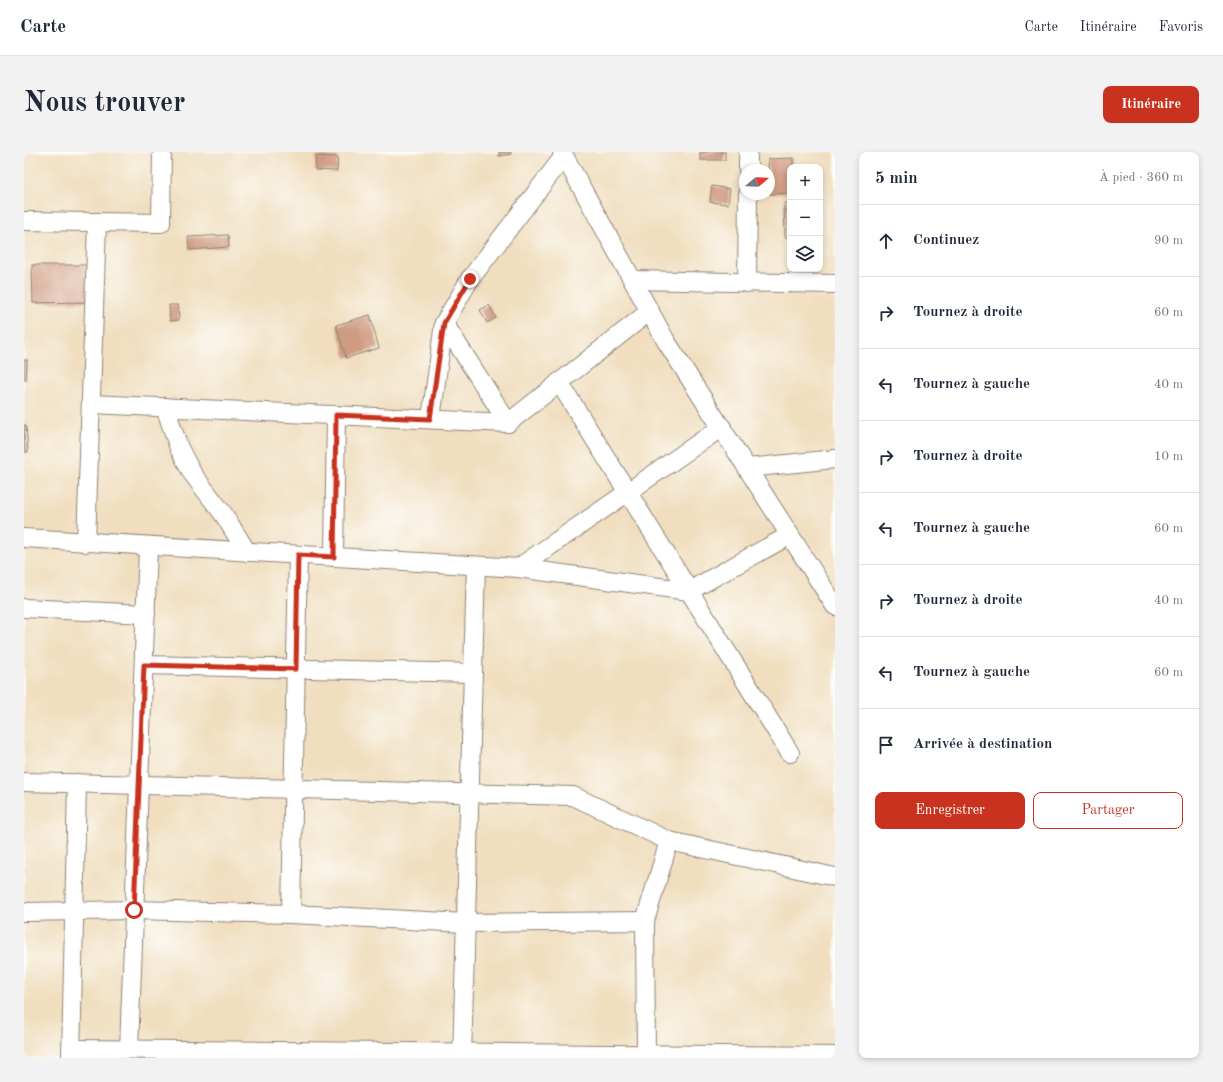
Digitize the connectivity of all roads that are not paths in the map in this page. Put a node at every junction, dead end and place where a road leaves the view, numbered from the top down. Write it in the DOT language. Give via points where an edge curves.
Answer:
graph roads {
  1 [pos="162,152"];
  2 [pos="748,152"];
  3 [pos="563,154"];
  4 [pos="748,164"];
  5 [pos="748,200"];
  6 [pos="24,221"];
  7 [pos="97,222"];
  8 [pos="633,280"];
  9 [pos="747,283"];
  10 [pos="835,284"];
  11 [pos="650,311"];
  12 [pos="444,323"];
  13 [pos="559,382"];
  14 [pos="91,404"];
  15 [pos="165,407"];
  16 [pos="336,415"];
  17 [pos="430,419"];
  18 [pos="508,422"];
  19 [pos="722,427"];
  20 [pos="835,459"];
  21 [pos="747,468"];
  22 [pos="627,492"];
  23 [pos="790,535"];
  24 [pos="24,538"];
  25 [pos="86,543"];
  26 [pos="148,546"];
  27 [pos="247,552"];
  28 [pos="298,555"];
  29 [pos="334,557"];
  30 [pos="476,566"];
  31 [pos="518,568"];
  32 [pos="689,591"];
  33 [pos="835,606"];
  34 [pos="24,608"];
  35 [pos="146,614"];
  36 [pos="144,665"];
  37 [pos="296,669"];
  38 [pos="473,673"];
  39 [pos="790,754"];
  40 [pos="24,782"];
  41 [pos="77,783"];
  42 [pos="139,785"];
  43 [pos="294,789"];
  44 [pos="470,794"];
  45 [pos="669,841"];
  46 [pos="835,877"];
  47 [pos="134,910"];
  48 [pos="24,912"];
  49 [pos="74,912"];
  50 [pos="291,914"];
  51 [pos="645,921"];
  52 [pos="466,923"];
  53 [pos="129,1049"];
  54 [pos="71,1053"];
  55 [pos="646,1054"];
  56 [pos="361,1055"];
  57 [pos="462,1055"];
  58 [pos="618,1056"];
  59 [pos="835,1056"];
  1 -- 7 [label="street" via="161,223"];
  2 -- 4 [label="street"];
  3 -- 8 [label="street"];
  3 -- 12 [label="street" via="470,279"];
  5 -- 9 [label="street"];
  6 -- 7 [label="street"];
  7 -- 14 [label="street"];
  8 -- 9 [label="street"];
  8 -- 11 [label="street"];
  9 -- 10 [label="street"];
  11 -- 13 [label="street"];
  11 -- 19 [label="street"];
  12 -- 17 [label="street"];
  12 -- 18 [label="street"];
  13 -- 18 [label="street"];
  13 -- 22 [label="street"];
  14 -- 15 [label="street"];
  14 -- 25 [label="street"];
  15 -- 16 [label="street"];
  15 -- 27 [label="street" via="179,448 192,473 224,515"];
  16 -- 17 [label="street"];
  16 -- 29 [label="street"];
  17 -- 18 [label="street"];
  19 -- 21 [label="street"];
  19 -- 22 [label="street"];
  20 -- 21 [label="street"];
  21 -- 23 [label="street"];
  22 -- 31 [label="street"];
  22 -- 32 [label="street"];
  23 -- 32 [label="street"];
  23 -- 33 [label="street"];
  24 -- 25 [label="street"];
  25 -- 26 [label="street"];
  26 -- 27 [label="street"];
  26 -- 35 [label="street"];
  27 -- 28 [label="street"];
  28 -- 29 [label="street"];
  28 -- 37 [label="street"];
  29 -- 30 [label="street"];
  30 -- 31 [label="street"];
  30 -- 38 [label="street"];
  31 -- 32 [label="street"];
  32 -- 39 [label="street"];
  34 -- 35 [label="street"];
  35 -- 36 [label="street"];
  36 -- 37 [label="street"];
  36 -- 42 [label="street"];
  37 -- 38 [label="street"];
  37 -- 43 [label="street"];
  38 -- 44 [label="street"];
  40 -- 41 [label="street"];
  41 -- 42 [label="street"];
  41 -- 49 [label="street"];
  42 -- 43 [label="street"];
  42 -- 47 [label="street"];
  43 -- 44 [label="street"];
  43 -- 50 [label="street"];
  44 -- 45 [label="street" via="572,796"];
  44 -- 52 [label="street"];
  45 -- 46 [label="street"];
  45 -- 51 [label="street"];
  47 -- 49 [label="street"];
  47 -- 50 [label="street"];
  47 -- 53 [label="street"];
  48 -- 49 [label="street"];
  49 -- 54 [label="street"];
  50 -- 52 [label="street"];
  51 -- 52 [label="street"];
  51 -- 55 [label="street"];
  52 -- 57 [label="street"];
  53 -- 54 [label="street"];
  53 -- 56 [label="street"];
  55 -- 58 [label="street"];
  55 -- 59 [label="street"];
  56 -- 57 [label="street"];
  57 -- 58 [label="street"];
}
